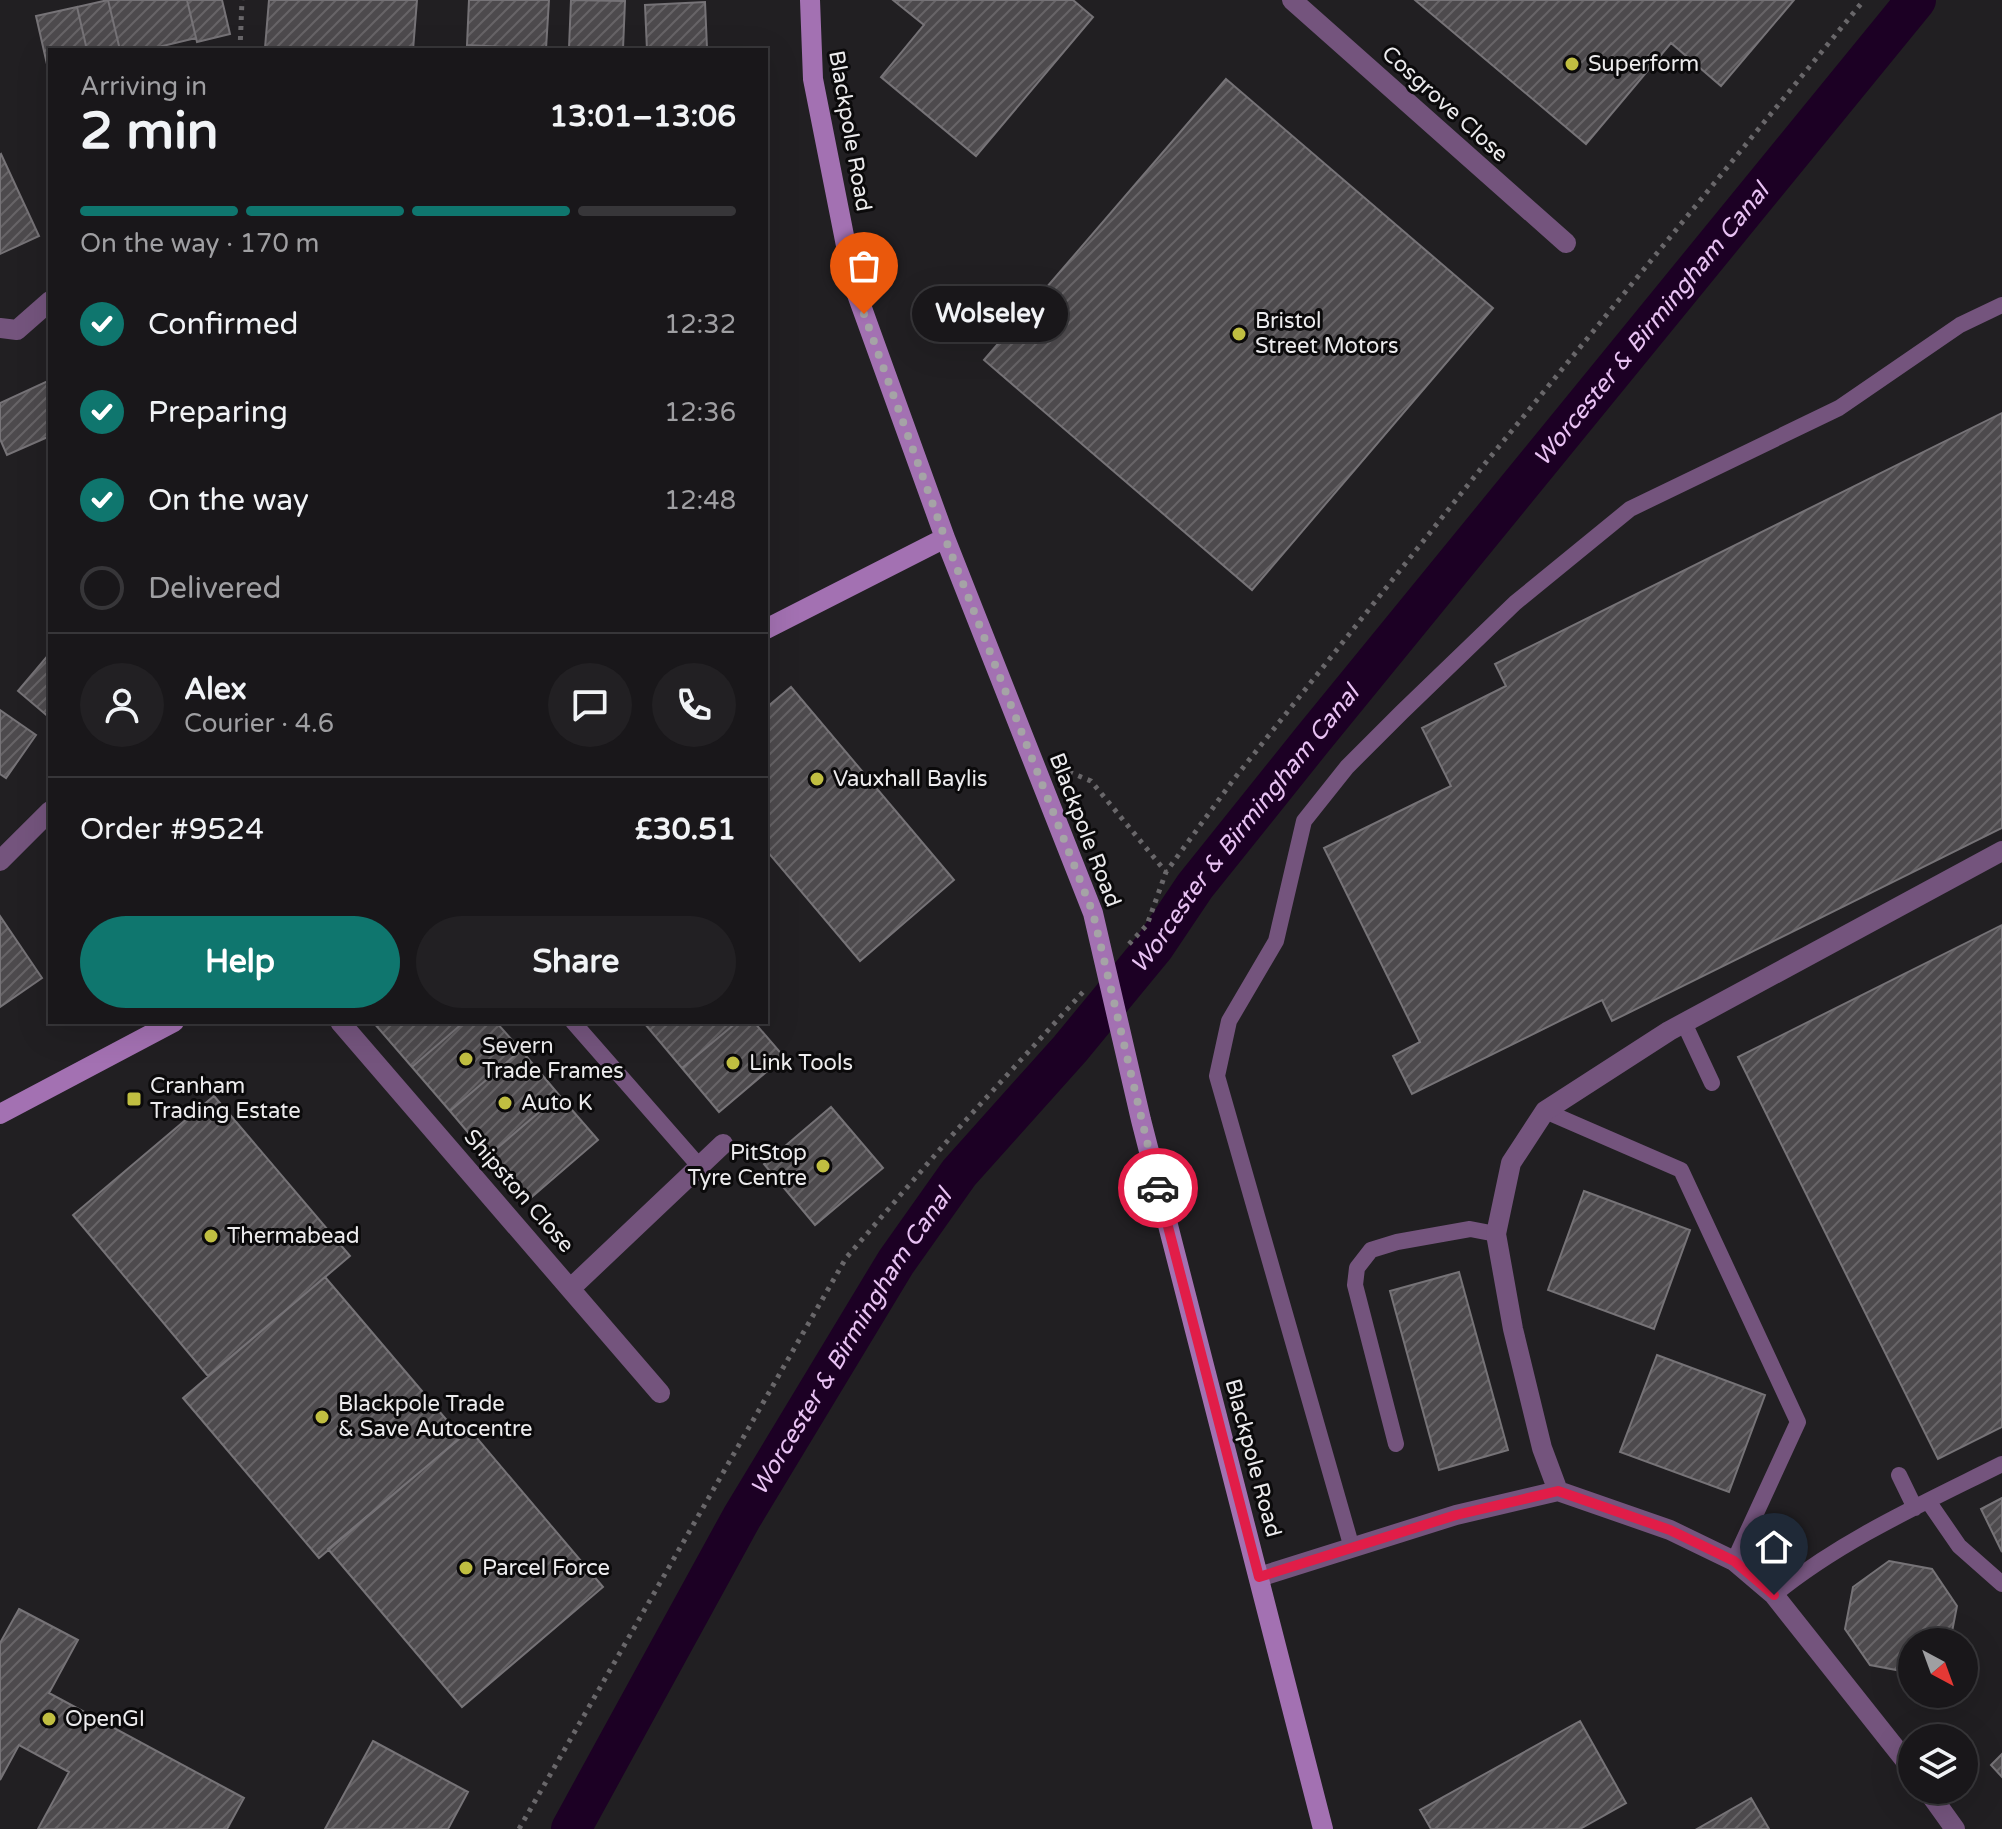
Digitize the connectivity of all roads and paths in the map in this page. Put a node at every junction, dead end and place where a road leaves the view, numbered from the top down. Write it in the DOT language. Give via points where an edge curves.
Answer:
graph roads {
  1 [pos="242,0"];
  2 [pos="810,0"];
  3 [pos="1292,0"];
  4 [pos="1864,0"];
  5 [pos="240,48"];
  6 [pos="1566,243"];
  7 [pos="48,303"];
  8 [pos="2002,305"];
  9 [pos="0,328"];
  10 [pos="945,538"];
  11 [pos="768,628"];
  12 [pos="1031,756"];
  13 [pos="48,813"];
  14 [pos="2002,851"];
  15 [pos="0,861"];
  16 [pos="1166,872"];
  17 [pos="1147,925"];
  18 [pos="1059,1017"];
  19 [pos="1684,1023"];
  20 [pos="170,1024"];
  21 [pos="342,1024"];
  22 [pos="575,1024"];
  23 [pos="1712,1083"];
  24 [pos="1545,1111"];
  25 [pos="0,1114"];
  26 [pos="723,1144"];
  27 [pos="700,1167"];
  28 [pos="1496,1234"];
  29 [pos="571,1288"];
  30 [pos="660,1393"];
  31 [pos="1396,1444"];
  32 [pos="2002,1464"];
  33 [pos="1899,1475"];
  34 [pos="1558,1491"];
  35 [pos="1922,1505"];
  36 [pos="1352,1548"];
  37 [pos="1734,1561"];
  38 [pos="1259,1577"];
  39 [pos="2002,1584"];
  40 [pos="1774,1595"];
  41 [pos="1898,1751"];
  42 [pos="1937,1804"];
  43 [pos="519,1829"];
  44 [pos="1323,1829"];
  45 [pos="1955,1829"];
  1 -- 5 [label="path"];
  2 -- 10 [label="main road, Blackpole Road" via="813,79 854,286"];
  3 -- 6 [label="street, Cosgrove Close"];
  4 -- 16 [label="path" via="1483,466"];
  7 -- 9 [label="street" via="17,330"];
  8 -- 36 [label="lane" via="1960,325 1839,408 1630,509 1515,603 1347,767 1304,821 1276,941 1229,1021 1217,1076"];
  10 -- 11 [label="main road"];
  10 -- 12 [label="main road, Blackpole Road"];
  12 -- 16 [label="path" via="1091,781"];
  12 -- 38 [label="main road, Blackpole Road" via="1093,913"];
  13 -- 15 [label="street"];
  14 -- 19 [label="street"];
  16 -- 17 [label="path"];
  18 -- 43 [label="path" via="846,1258"];
  19 -- 23 [label="lane"];
  19 -- 24 [label="street"];
  20 -- 25 [label="main road"];
  21 -- 29 [label="street, Shipston Close"];
  22 -- 27 [label="lane"];
  24 -- 28 [label="street" via="1511,1163"];
  24 -- 37 [label="lane" via="1681,1170 1798,1422"];
  26 -- 27 [label="street"];
  27 -- 29 [label="street"];
  28 -- 31 [label="lane" via="1470,1229 1397,1242 1371,1250 1357,1268 1355,1285"];
  28 -- 34 [label="street" via="1513,1329"];
  29 -- 30 [label="street, Shipston Close"];
  32 -- 35 [label="lane"];
  33 -- 35 [label="lane"];
  34 -- 36 [label="street" via="1456,1515"];
  34 -- 37 [label="street" via="1670,1530"];
  35 -- 39 [label="lane"];
  35 -- 40 [label="lane" via="1806,1569"];
  36 -- 38 [label="street"];
  37 -- 40 [label="street"];
  38 -- 44 [label="main road, Blackpole Road"];
  40 -- 41 [label="street"];
  42 -- 45 [label="street"];
}
